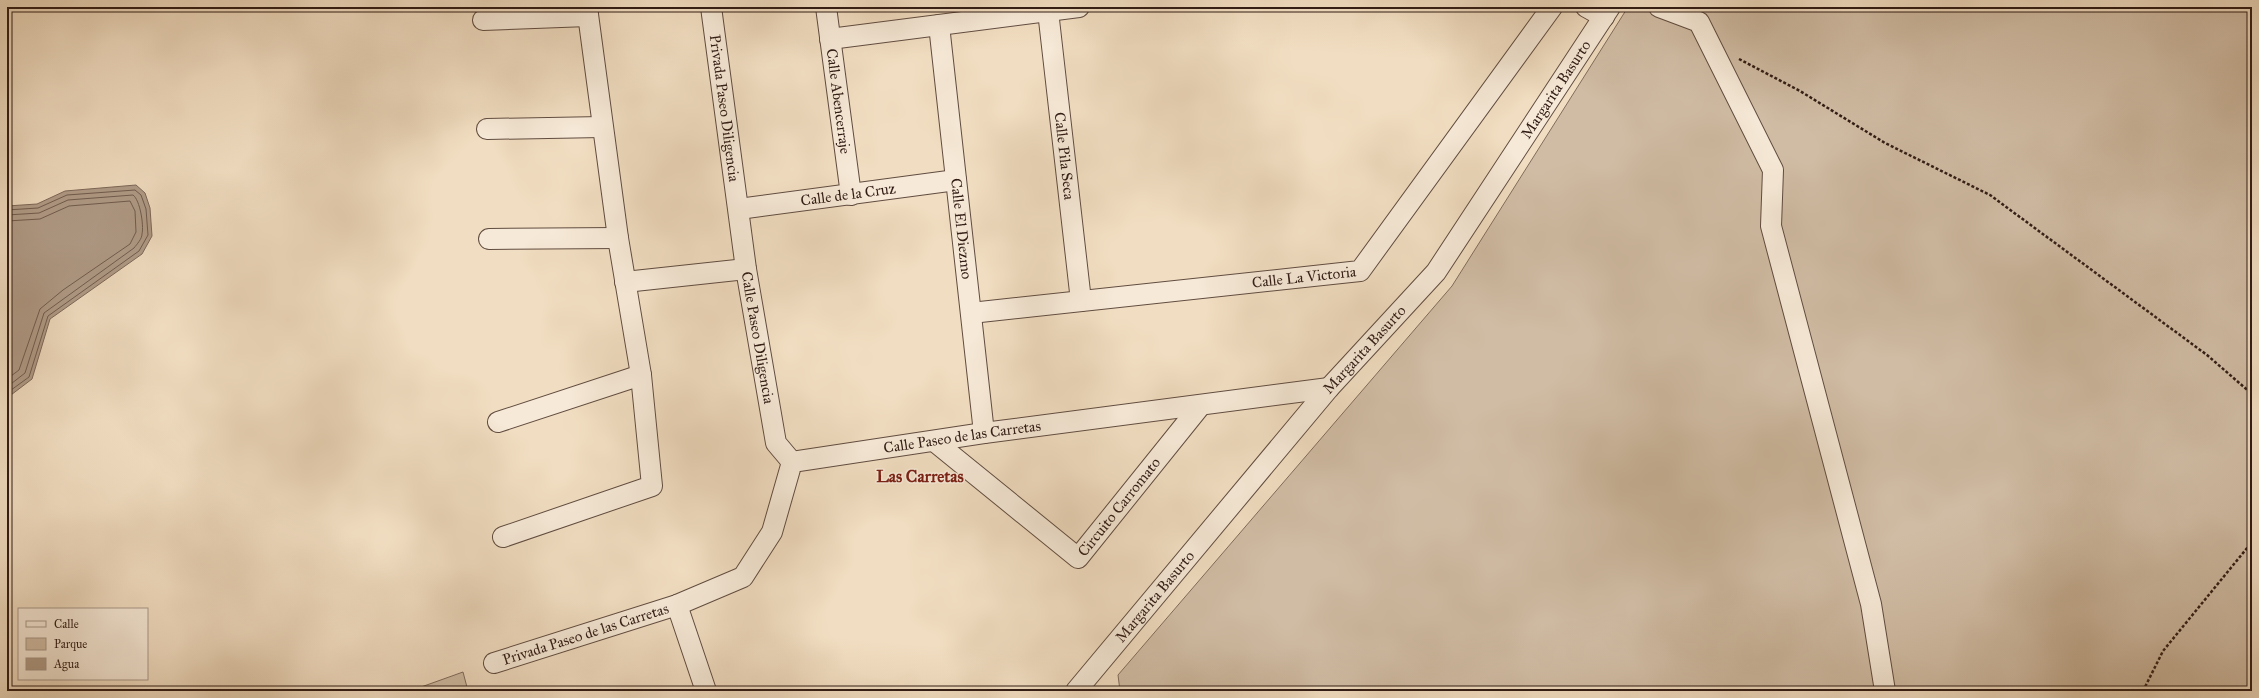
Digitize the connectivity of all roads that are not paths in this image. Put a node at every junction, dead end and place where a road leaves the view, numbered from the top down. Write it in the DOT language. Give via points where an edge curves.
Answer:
graph roads {
  1 [pos="711,7"];
  2 [pos="826,7"];
  3 [pos="1079,7"];
  4 [pos="1552,7"];
  5 [pos="1586,7"];
  6 [pos="1660,7"];
  7 [pos="1048,11"];
  8 [pos="588,12"];
  9 [pos="992,12"];
  10 [pos="1607,12"];
  11 [pos="483,20"];
  12 [pos="939,25"];
  13 [pos="830,39"];
  14 [pos="602,127"];
  15 [pos="487,130"];
  16 [pos="956,180"];
  17 [pos="851,195"];
  18 [pos="739,208"];
  19 [pos="618,238"];
  20 [pos="489,239"];
  21 [pos="746,269"];
  22 [pos="624,282"];
  23 [pos="1081,301"];
  24 [pos="971,312"];
  25 [pos="641,374"];
  26 [pos="1329,388"];
  27 [pos="1201,405"];
  28 [pos="498,422"];
  29 [pos="984,434"];
  30 [pos="934,441"];
  31 [pos="792,462"];
  32 [pos="503,537"];
  33 [pos="677,605"];
  34 [pos="494,663"];
  35 [pos="1093,682"];
  36 [pos="706,691"];
  37 [pos="1076,691"];
  38 [pos="1885,691"];
  1 -- 18 [label="street, Privada Paseo Diligencia"];
  2 -- 13 [label="street, Calle Abencerraje"];
  3 -- 7 [label="street"];
  4 -- 23 [label="street, Calle La Victoria" via="1360,271"];
  5 -- 10 [label="street"];
  6 -- 38 [label="street" via="1699,22 1774,170 1771,226 1871,604"];
  7 -- 9 [label="street"];
  7 -- 23 [label="street, Calle Pila Seca"];
  8 -- 11 [label="street"];
  8 -- 14 [label="street"];
  9 -- 12 [label="street"];
  10 -- 26 [label="street, Margarita Basurto" via="1436,272"];
  12 -- 13 [label="street"];
  12 -- 16 [label="street, Calle El Diezmo"];
  13 -- 17 [label="street, Calle Abencerraje"];
  14 -- 15 [label="street"];
  14 -- 19 [label="street"];
  16 -- 17 [label="street, Calle de la Cruz"];
  16 -- 24 [label="street, Calle El Diezmo"];
  17 -- 18 [label="street, Calle de la Cruz"];
  18 -- 21 [label="street, Calle Paseo Diligencia"];
  19 -- 20 [label="street"];
  19 -- 22 [label="street"];
  21 -- 22 [label="street"];
  21 -- 31 [label="street, Calle Paseo Diligencia" via="776,443"];
  22 -- 25 [label="street"];
  23 -- 24 [label="street, Calle La Victoria"];
  24 -- 29 [label="street, Calle El Diezmo"];
  25 -- 28 [label="street"];
  25 -- 32 [label="street" via="652,486"];
  26 -- 27 [label="street, Calle Paseo de las Carretas"];
  26 -- 35 [label="street, Margarita Basurto"];
  27 -- 29 [label="street, Calle Paseo de las Carretas"];
  27 -- 30 [label="street, Circuito Carromato" via="1078,558"];
  29 -- 30 [label="street, Calle Paseo de las Carretas"];
  30 -- 31 [label="street, Calle Paseo de las Carretas"];
  31 -- 33 [label="street" via="772,532 743,577"];
  33 -- 34 [label="street, Privada Paseo de las Carretas"];
  33 -- 36 [label="street"];
  35 -- 37 [label="street, Margarita Basurto"];
}
